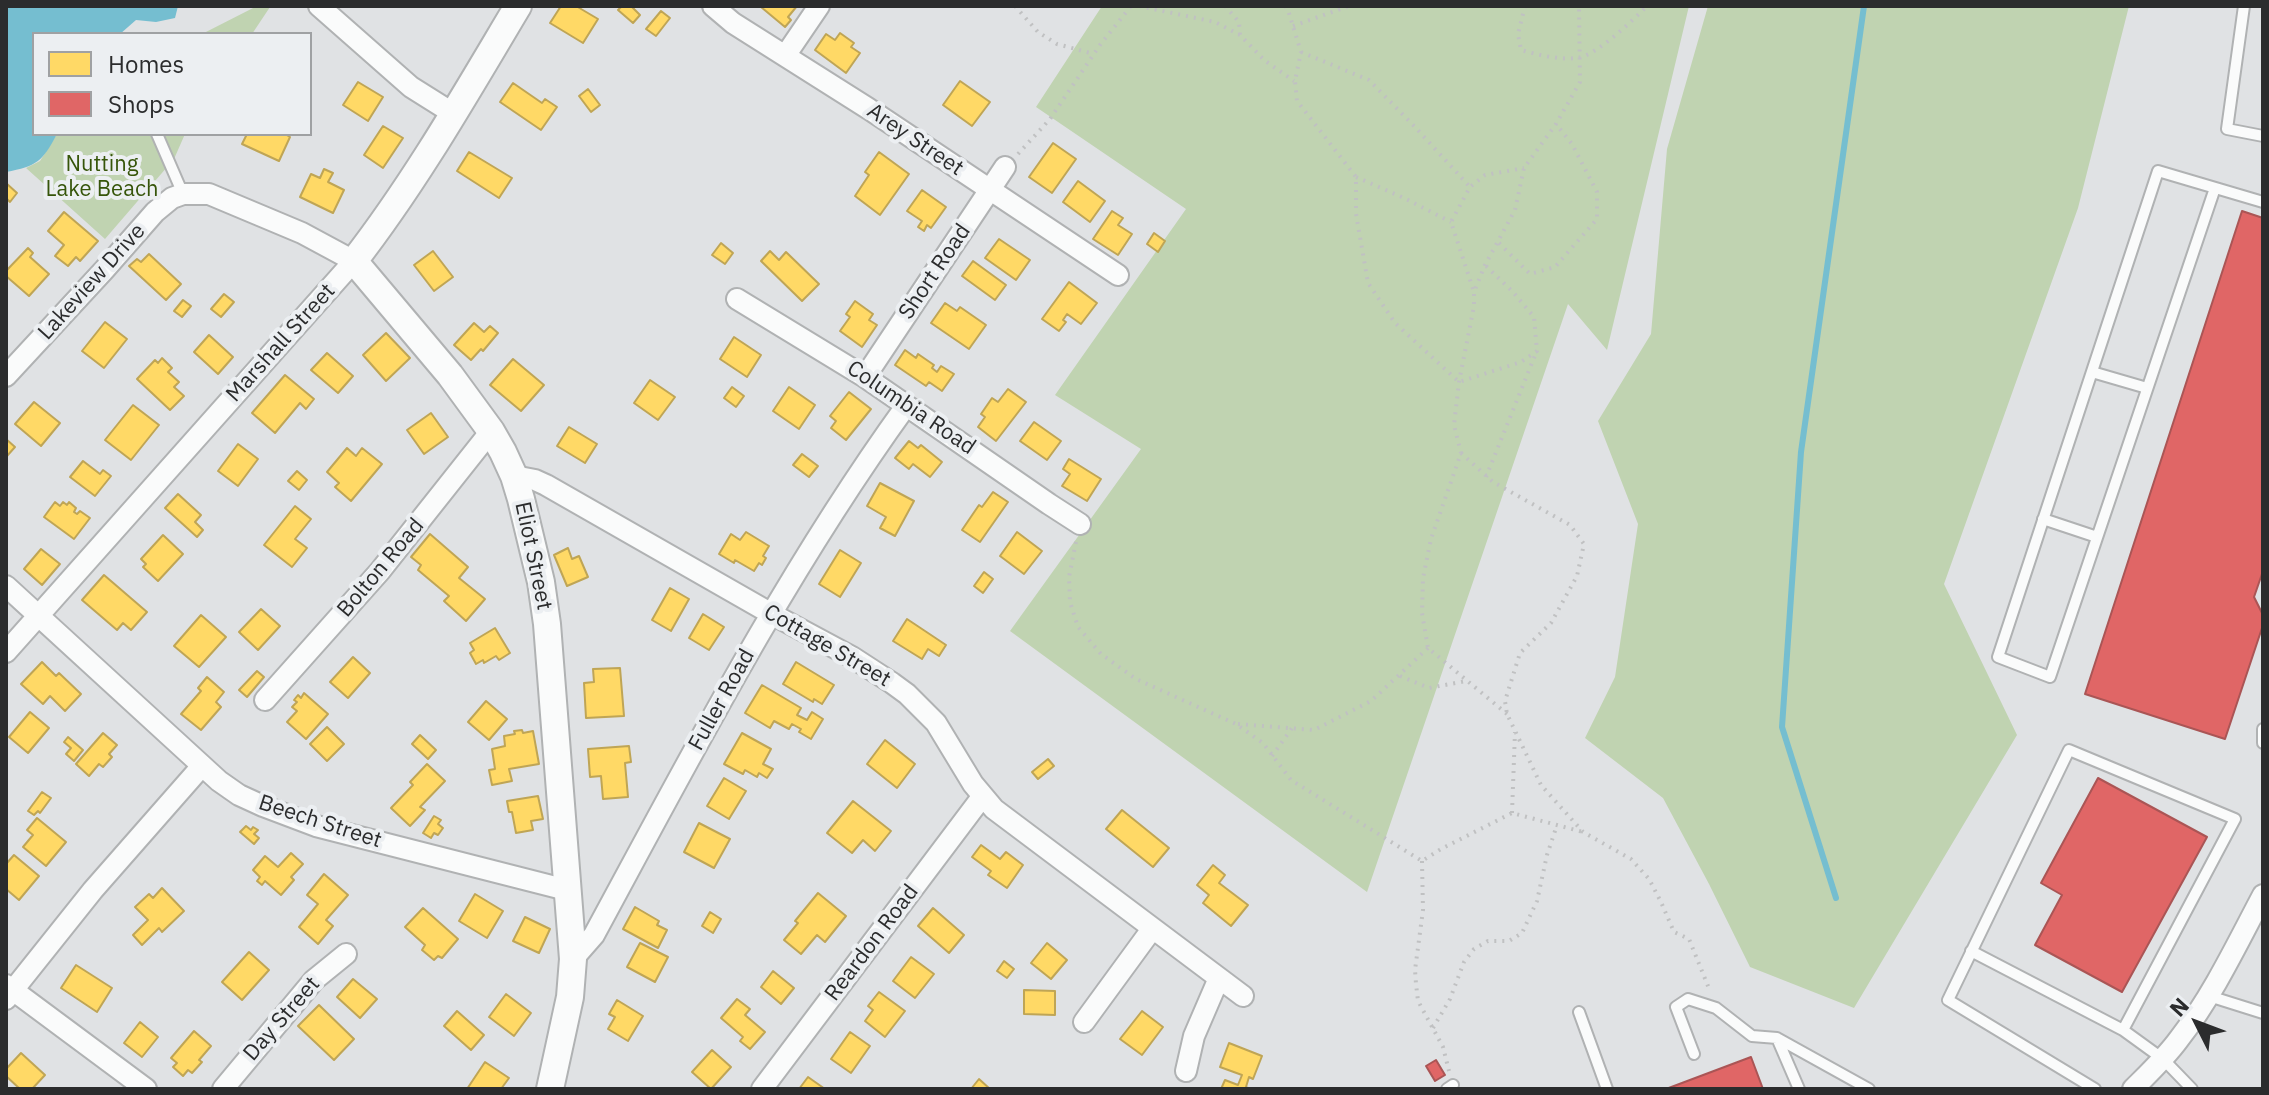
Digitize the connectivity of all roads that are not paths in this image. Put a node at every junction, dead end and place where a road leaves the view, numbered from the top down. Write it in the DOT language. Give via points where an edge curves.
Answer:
graph roads {
  1 [pos="319,6"];
  2 [pos="518,6"];
  3 [pos="713,6"];
  4 [pos="819,6"];
  5 [pos="2244,6"];
  6 [pos="785,56"];
  7 [pos="454,114"];
  8 [pos="158,136"];
  9 [pos="2263,136"];
  10 [pos="1005,167"];
  11 [pos="2215,188"];
  12 [pos="989,190"];
  13 [pos="183,194"];
  14 [pos="2263,202"];
  15 [pos="354,261"];
  16 [pos="1118,275"];
  17 [pos="737,299"];
  18 [pos="2092,372"];
  19 [pos="6,376"];
  20 [pos="865,377"];
  21 [pos="2147,388"];
  22 [pos="906,406"];
  23 [pos="491,431"];
  24 [pos="514,476"];
  25 [pos="2043,519"];
  26 [pos="1080,524"];
  27 [pos="2097,537"];
  28 [pos="6,586"];
  29 [pos="770,613"];
  30 [pos="39,615"];
  31 [pos="6,652"];
  32 [pos="265,700"];
  33 [pos="2263,729"];
  34 [pos="2263,743"];
  35 [pos="201,767"];
  36 [pos="982,797"];
  37 [pos="567,890"];
  38 [pos="2263,895"];
  39 [pos="1152,929"];
  40 [pos="1971,951"];
  41 [pos="346,954"];
  42 [pos="573,959"];
  43 [pos="1219,978"];
  44 [pos="8,991"];
  45 [pos="1243,996"];
  46 [pos="2209,996"];
  47 [pos="1579,1012"];
  48 [pos="2263,1013"];
  49 [pos="1084,1022"];
  50 [pos="2123,1030"];
  51 [pos="1777,1038"];
  52 [pos="1694,1054"];
  53 [pos="2163,1059"];
  54 [pos="1186,1071"];
  55 [pos="146,1089"];
  56 [pos="223,1089"];
  57 [pos="550,1089"];
  58 [pos="762,1089"];
  59 [pos="1607,1089"];
  60 [pos="1799,1089"];
  61 [pos="1869,1089"];
  62 [pos="2095,1089"];
  63 [pos="2133,1089"];
  64 [pos="2192,1089"];
  1 -- 7 [label="street" via="411,87"];
  2 -- 7 [label="street, Marshall Street"];
  3 -- 6 [label="street, Arey Street"];
  4 -- 6 [label="street"];
  5 -- 9 [label="lane" via="2227,129"];
  6 -- 12 [label="street, Arey Street"];
  7 -- 15 [label="street, Marshall Street"];
  8 -- 13 [label="lane"];
  10 -- 12 [label="street, Short Road"];
  11 -- 14 [label="lane"];
  11 -- 18 [label="lane" via="2158,171"];
  11 -- 21 [label="lane"];
  12 -- 16 [label="street, Arey Street"];
  12 -- 20 [label="street, Short Road"];
  13 -- 15 [label="street, Eliot Street" via="209,194"];
  13 -- 19 [label="street, Lakeview Drive" via="155,212"];
  15 -- 23 [label="street, Eliot Street"];
  15 -- 30 [label="street, Marshall Street"];
  17 -- 20 [label="street, Columbia Road"];
  18 -- 21 [label="lane"];
  18 -- 25 [label="lane"];
  20 -- 22 [label="street, Columbia Road"];
  21 -- 27 [label="lane"];
  22 -- 26 [label="street, Columbia Road"];
  22 -- 29 [label="street, Fuller Road"];
  23 -- 24 [label="street, Eliot Street"];
  23 -- 32 [label="street, Bolton Road" via="380,571"];
  24 -- 29 [label="street, Cottage Street" via="546,485"];
  24 -- 37 [label="street, Eliot Street" via="545,602"];
  25 -- 27 [label="lane"];
  25 -- 27 [label="lane" via="1998,657 2050,677"];
  28 -- 30 [label="street, Beech Street"];
  29 -- 36 [label="street, Cottage Street" via="907,694 936,723"];
  29 -- 42 [label="street, Fuller Road" via="594,935"];
  30 -- 31 [label="street, Marshall Street"];
  30 -- 35 [label="street, Beech Street"];
  33 -- 34 [label="lane"];
  35 -- 37 [label="street, Beech Street" via="239,795 289,817"];
  35 -- 44 [label="street"];
  36 -- 39 [label="street, Cottage Street"];
  36 -- 58 [label="street, Reardon Road"];
  37 -- 42 [label="street, Eliot Street"];
  38 -- 46 [label="street"];
  39 -- 43 [label="street, Cottage Street"];
  39 -- 49 [label="street"];
  40 -- 50 [label="lane"];
  40 -- 50 [label="lane" via="2069,750 2235,819"];
  40 -- 62 [label="lane" via="1948,1000"];
  41 -- 56 [label="street, Day Street" via="314,980"];
  42 -- 57 [label="street, Eliot Street"];
  43 -- 45 [label="street, Cottage Street"];
  43 -- 54 [label="street" via="1194,1036"];
  44 -- 55 [label="street"];
  46 -- 48 [label="lane"];
  46 -- 53 [label="street"];
  47 -- 59 [label="lane"];
  50 -- 53 [label="lane"];
  51 -- 52 [label="lane" via="1752,1036 1716,1008 1688,999 1676,1007"];
  51 -- 60 [label="lane"];
  51 -- 61 [label="lane"];
  53 -- 63 [label="street"];
  53 -- 64 [label="lane"];
}
